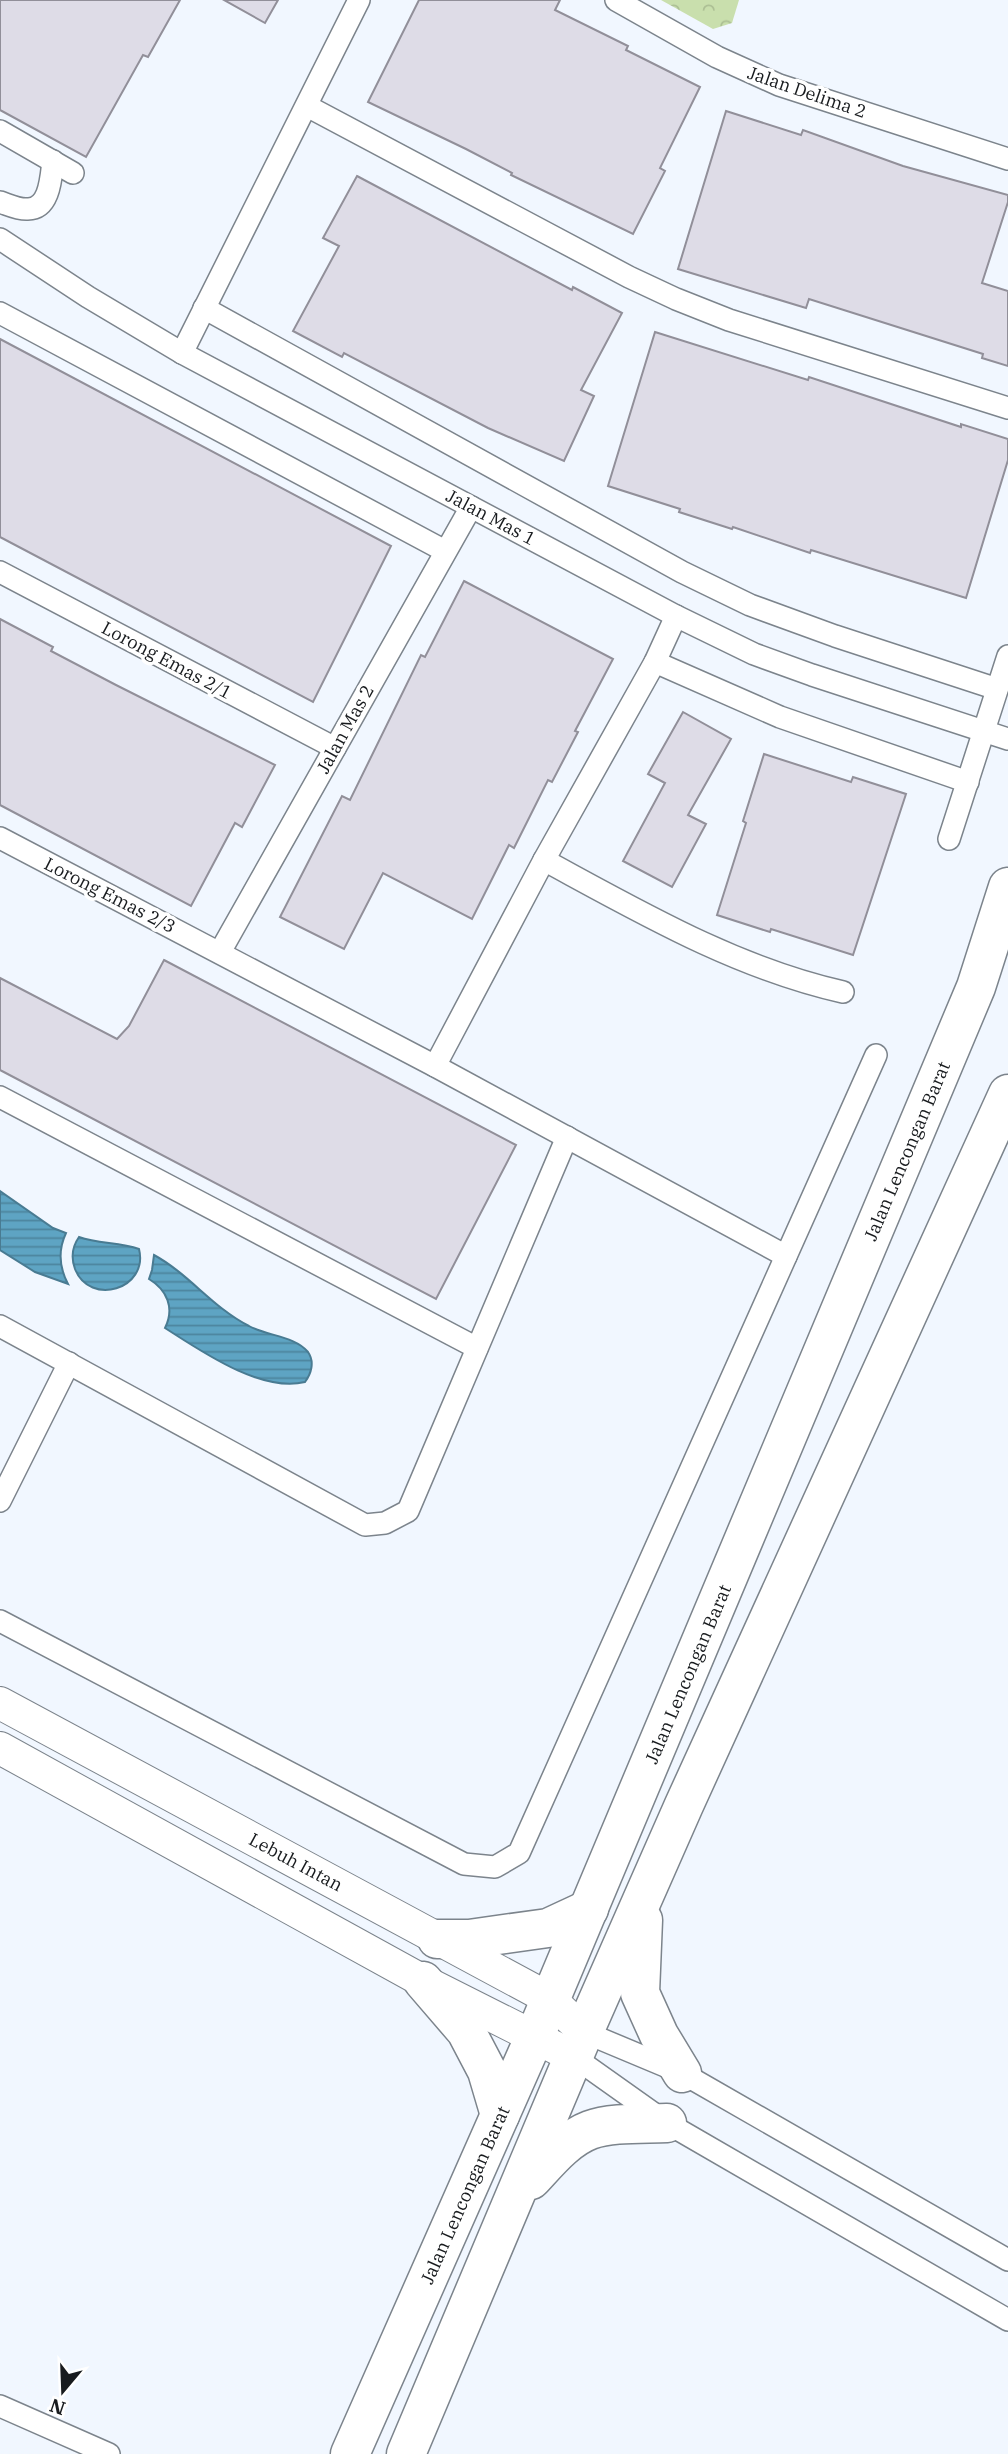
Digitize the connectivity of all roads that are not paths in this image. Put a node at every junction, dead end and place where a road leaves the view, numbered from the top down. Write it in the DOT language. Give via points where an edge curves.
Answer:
graph roads {
  1 [pos="359,0"];
  2 [pos="616,0"];
  3 [pos="307,106"];
  4 [pos="0,131"];
  5 [pos="1008,159"];
  6 [pos="53,161"];
  7 [pos="73,173"];
  8 [pos="0,202"];
  9 [pos="0,239"];
  10 [pos="204,308"];
  11 [pos="0,313"];
  12 [pos="182,353"];
  13 [pos="1008,408"];
  14 [pos="471,507"];
  15 [pos="445,551"];
  16 [pos="0,572"];
  17 [pos="676,616"];
  18 [pos="1008,656"];
  19 [pos="655,662"];
  20 [pos="997,689"];
  21 [pos="983,731"];
  22 [pos="1008,739"];
  23 [pos="335,748"];
  24 [pos="968,782"];
  25 [pos="0,838"];
  26 [pos="949,839"];
  27 [pos="544,860"];
  28 [pos="1008,887"];
  29 [pos="220,952"];
  30 [pos="843,992"];
  31 [pos="876,1055"];
  32 [pos="435,1066"];
  33 [pos="1008,1094"];
  34 [pos="0,1097"];
  35 [pos="566,1137"];
  36 [pos="786,1256"];
  37 [pos="0,1326"];
  38 [pos="477,1348"];
  39 [pos="69,1363"];
  40 [pos="0,1501"];
  41 [pos="0,1621"];
  42 [pos="0,1703"];
  43 [pos="0,1748"];
  44 [pos="645,1893"];
  45 [pos="589,1909"];
  46 [pos="437,1939"];
  47 [pos="423,1981"];
  48 [pos="550,1999"];
  49 [pos="535,2036"];
  50 [pos="579,2045"];
  51 [pos="682,2073"];
  52 [pos="500,2115"];
  53 [pos="667,2123"];
  54 [pos="516,2196"];
  55 [pos="1008,2260"];
  56 [pos="1008,2320"];
  57 [pos="0,2406"];
  58 [pos="109,2454"];
  59 [pos="350,2454"];
  60 [pos="406,2454"];
  1 -- 3 [label="street"];
  2 -- 5 [label="street, Jalan Delima 2" via="734,66 779,85"];
  3 -- 10 [label="street"];
  3 -- 13 [label="street" via="676,299"];
  4 -- 6 [label="street"];
  6 -- 7 [label="street"];
  6 -- 8 [label="street" via="51,183 35,208"];
  9 -- 12 [label="street, Jalan Mas 1"];
  10 -- 12 [label="street"];
  10 -- 20 [label="street" via="681,572 750,605"];
  11 -- 15 [label="street"];
  12 -- 14 [label="street, Jalan Mas 1"];
  14 -- 15 [label="street, Jalan Mas 2"];
  14 -- 17 [label="street, Jalan Mas 1"];
  15 -- 23 [label="street, Jalan Mas 2"];
  16 -- 23 [label="street, Lorong Emas 2/1"];
  17 -- 19 [label="street"];
  17 -- 21 [label="street, Jalan Mas 1" via="754,654"];
  18 -- 20 [label="street"];
  19 -- 24 [label="street" via="780,716"];
  19 -- 27 [label="street"];
  20 -- 21 [label="street"];
  21 -- 22 [label="street, Jalan Mas 1"];
  21 -- 24 [label="street"];
  23 -- 29 [label="street, Jalan Mas 2"];
  24 -- 26 [label="street"];
  25 -- 29 [label="street, Lorong Emas 2/3"];
  27 -- 30 [label="street" via="724,952 786,977"];
  27 -- 32 [label="street"];
  28 -- 45 [label="highway, Jalan Lencongan Barat" via="976,987"];
  29 -- 32 [label="street, Lorong Emas 2/3"];
  31 -- 36 [label="street"];
  32 -- 35 [label="street, Lorong Emas 2/3"];
  33 -- 44 [label="highway"];
  34 -- 38 [label="street"];
  35 -- 36 [label="street, Lorong Emas 2/3"];
  35 -- 38 [label="street"];
  36 -- 41 [label="street" via="519,1853 495,1867 464,1864"];
  37 -- 39 [label="street"];
  38 -- 39 [label="street" via="408,1511 384,1523 365,1525"];
  39 -- 40 [label="street"];
  42 -- 46 [label="main road, Lebuh Intan"];
  43 -- 47 [label="main road"];
  44 -- 50 [label="highway"];
  44 -- 51 [label="highway" via="640,1993"];
  45 -- 46 [label="highway" via="548,1928"];
  45 -- 48 [label="highway, Jalan Lencongan Barat"];
  46 -- 48 [label="main road, Lebuh Intan"];
  47 -- 49 [label="main road"];
  47 -- 52 [label="highway" via="466,2031 486,2071"];
  48 -- 49 [label="highway, Jalan Lencongan Barat"];
  48 -- 50 [label="main road, Lebuh Intan"];
  49 -- 50 [label="main road"];
  49 -- 52 [label="highway, Jalan Lencongan Barat"];
  50 -- 51 [label="street"];
  50 -- 53 [label="street"];
  50 -- 54 [label="highway"];
  51 -- 55 [label="street"];
  52 -- 59 [label="highway, Jalan Lencongan Barat"];
  53 -- 54 [label="highway" via="590,2130 564,2146"];
  53 -- 56 [label="street"];
  54 -- 60 [label="highway"];
  57 -- 58 [label="street"];
}
